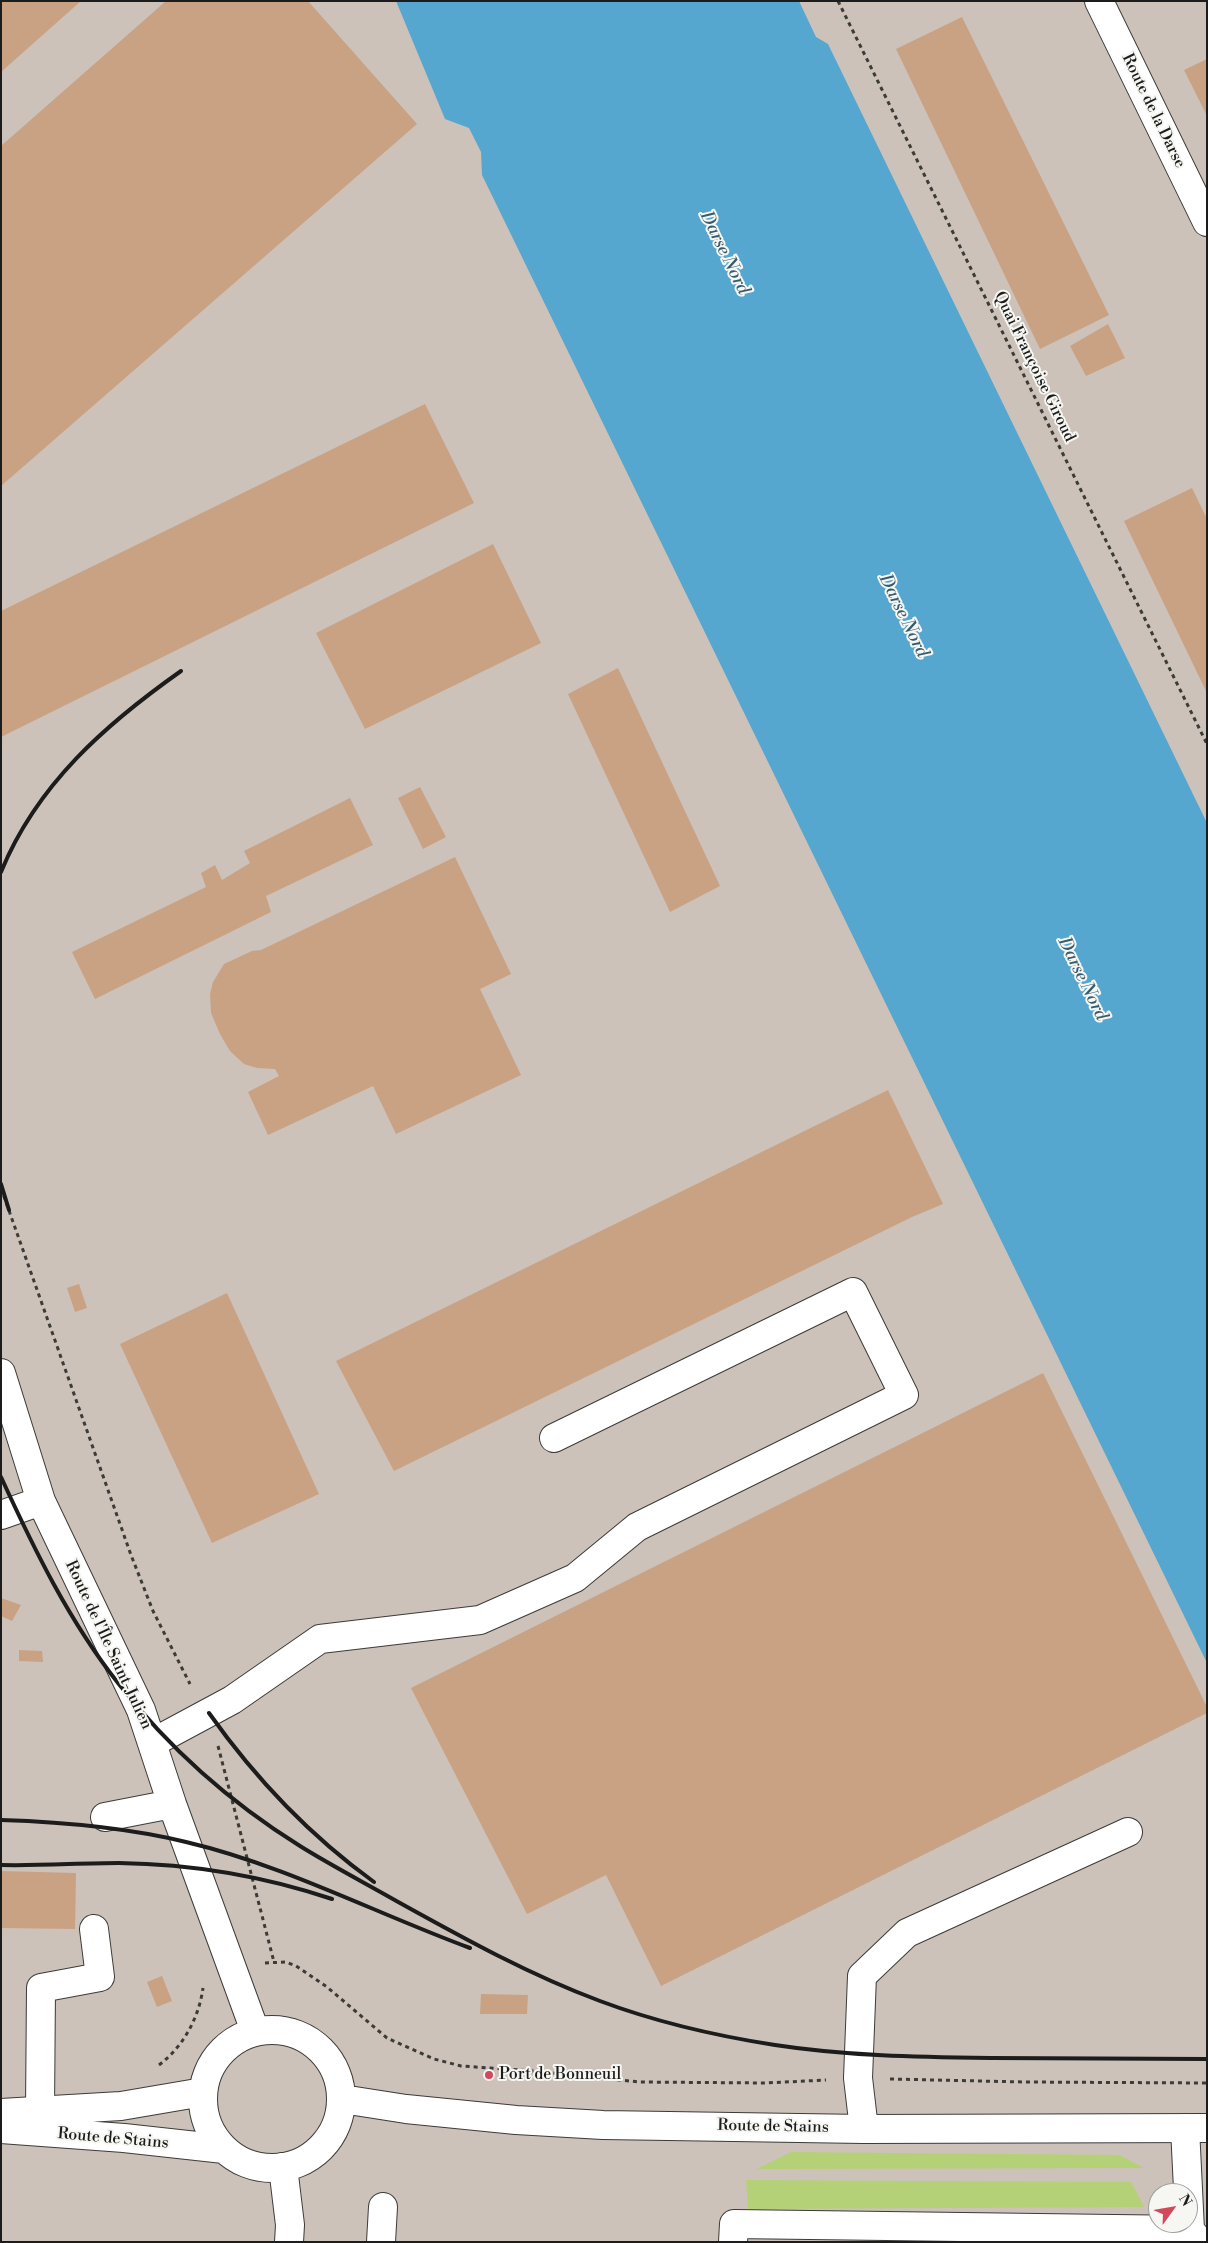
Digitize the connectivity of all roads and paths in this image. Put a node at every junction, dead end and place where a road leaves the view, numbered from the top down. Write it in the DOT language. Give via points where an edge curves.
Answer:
graph roads {
  1 [pos="838,1"];
  2 [pos="1099,1"];
  3 [pos="1207,222"];
  4 [pos="1207,744"];
  5 [pos="1,1188"];
  6 [pos="1,1373"];
  7 [pos="554,1438"];
  8 [pos="41,1501"];
  9 [pos="1,1516"];
  10 [pos="209,1713"];
  11 [pos="152,1743"];
  12 [pos="172,1804"];
  13 [pos="105,1817"];
  14 [pos="1128,1832"];
  15 [pos="94,1928"];
  16 [pos="274,1962"];
  17 [pos="233,1971"];
  18 [pos="255,2031"];
  19 [pos="157,2067"];
  20 [pos="858,2078"];
  21 [pos="1207,2083"];
  22 [pos="203,2092"];
  23 [pos="342,2099"];
  24 [pos="40,2110"];
  25 [pos="1,2113"];
  26 [pos="1,2128"];
  27 [pos="1196,2128"];
  28 [pos="864,2129"];
  29 [pos="224,2149"];
  30 [pos="283,2167"];
  31 [pos="383,2206"];
  32 [pos="1193,2238"];
  33 [pos="289,2242"];
  34 [pos="381,2242"];
  35 [pos="733,2242"];
  1 -- 4 [label="path, Quai Françoise Giroud"];
  2 -- 3 [label="main road, Route de la Darse"];
  5 -- 10 [label="path" via="140,1580 177,1661"];
  6 -- 8 [label="main road, Route de l'Île Saint-Julien"];
  7 -- 10 [label="main road" via="853,1292 904,1395 637,1528 575,1578 480,1620 320,1639"];
  8 -- 9 [label="main road"];
  8 -- 11 [label="main road, Route de l'Île Saint-Julien" via="141,1710"];
  10 -- 11 [label="main road"];
  10 -- 16 [label="path"];
  11 -- 12 [label="main road, Route de l'Île Saint-Julien"];
  12 -- 13 [label="main road"];
  12 -- 17 [label="main road, Route de l'Île Saint-Julien"];
  14 -- 20 [label="main road" via="907,1933 862,1976"];
  15 -- 24 [label="main road" via="100,1977 41,1988"];
  16 -- 17 [label="path"];
  16 -- 20 [label="path" via="296,1966 387,2038 434,2059 461,2066 639,2082 765,2083"];
  17 -- 18 [label="main road, Route de l'Île Saint-Julien"];
  17 -- 19 [label="path" via="206,1982 196,2019 173,2052"];
  18 -- 22 [label="main road" via="235,2040 219,2054 208,2072"];
  18 -- 23 [label="main road" via="276,2029 296,2034 314,2044 329,2059 338,2078"];
  20 -- 21 [label="path"];
  20 -- 28 [label="main road"];
  22 -- 24 [label="main road, Route de Stains" via="121,2106"];
  22 -- 29 [label="main road" via="204,2113 211,2132"];
  23 -- 28 [label="main road, Route de Stains" via="516,2120 603,2125"];
  23 -- 30 [label="main road" via="331,2136 318,2151 302,2162"];
  24 -- 25 [label="main road, Route de Stains"];
  26 -- 29 [label="main road, Route de Stains"];
  27 -- 28 [label="main road, Route de Stains"];
  27 -- 32 [label="main road"];
  29 -- 30 [label="main road" via="255,2165"];
  30 -- 33 [label="main road"];
  31 -- 34 [label="main road"];
  32 -- 35 [label="main road" via="734,2224"];
}
